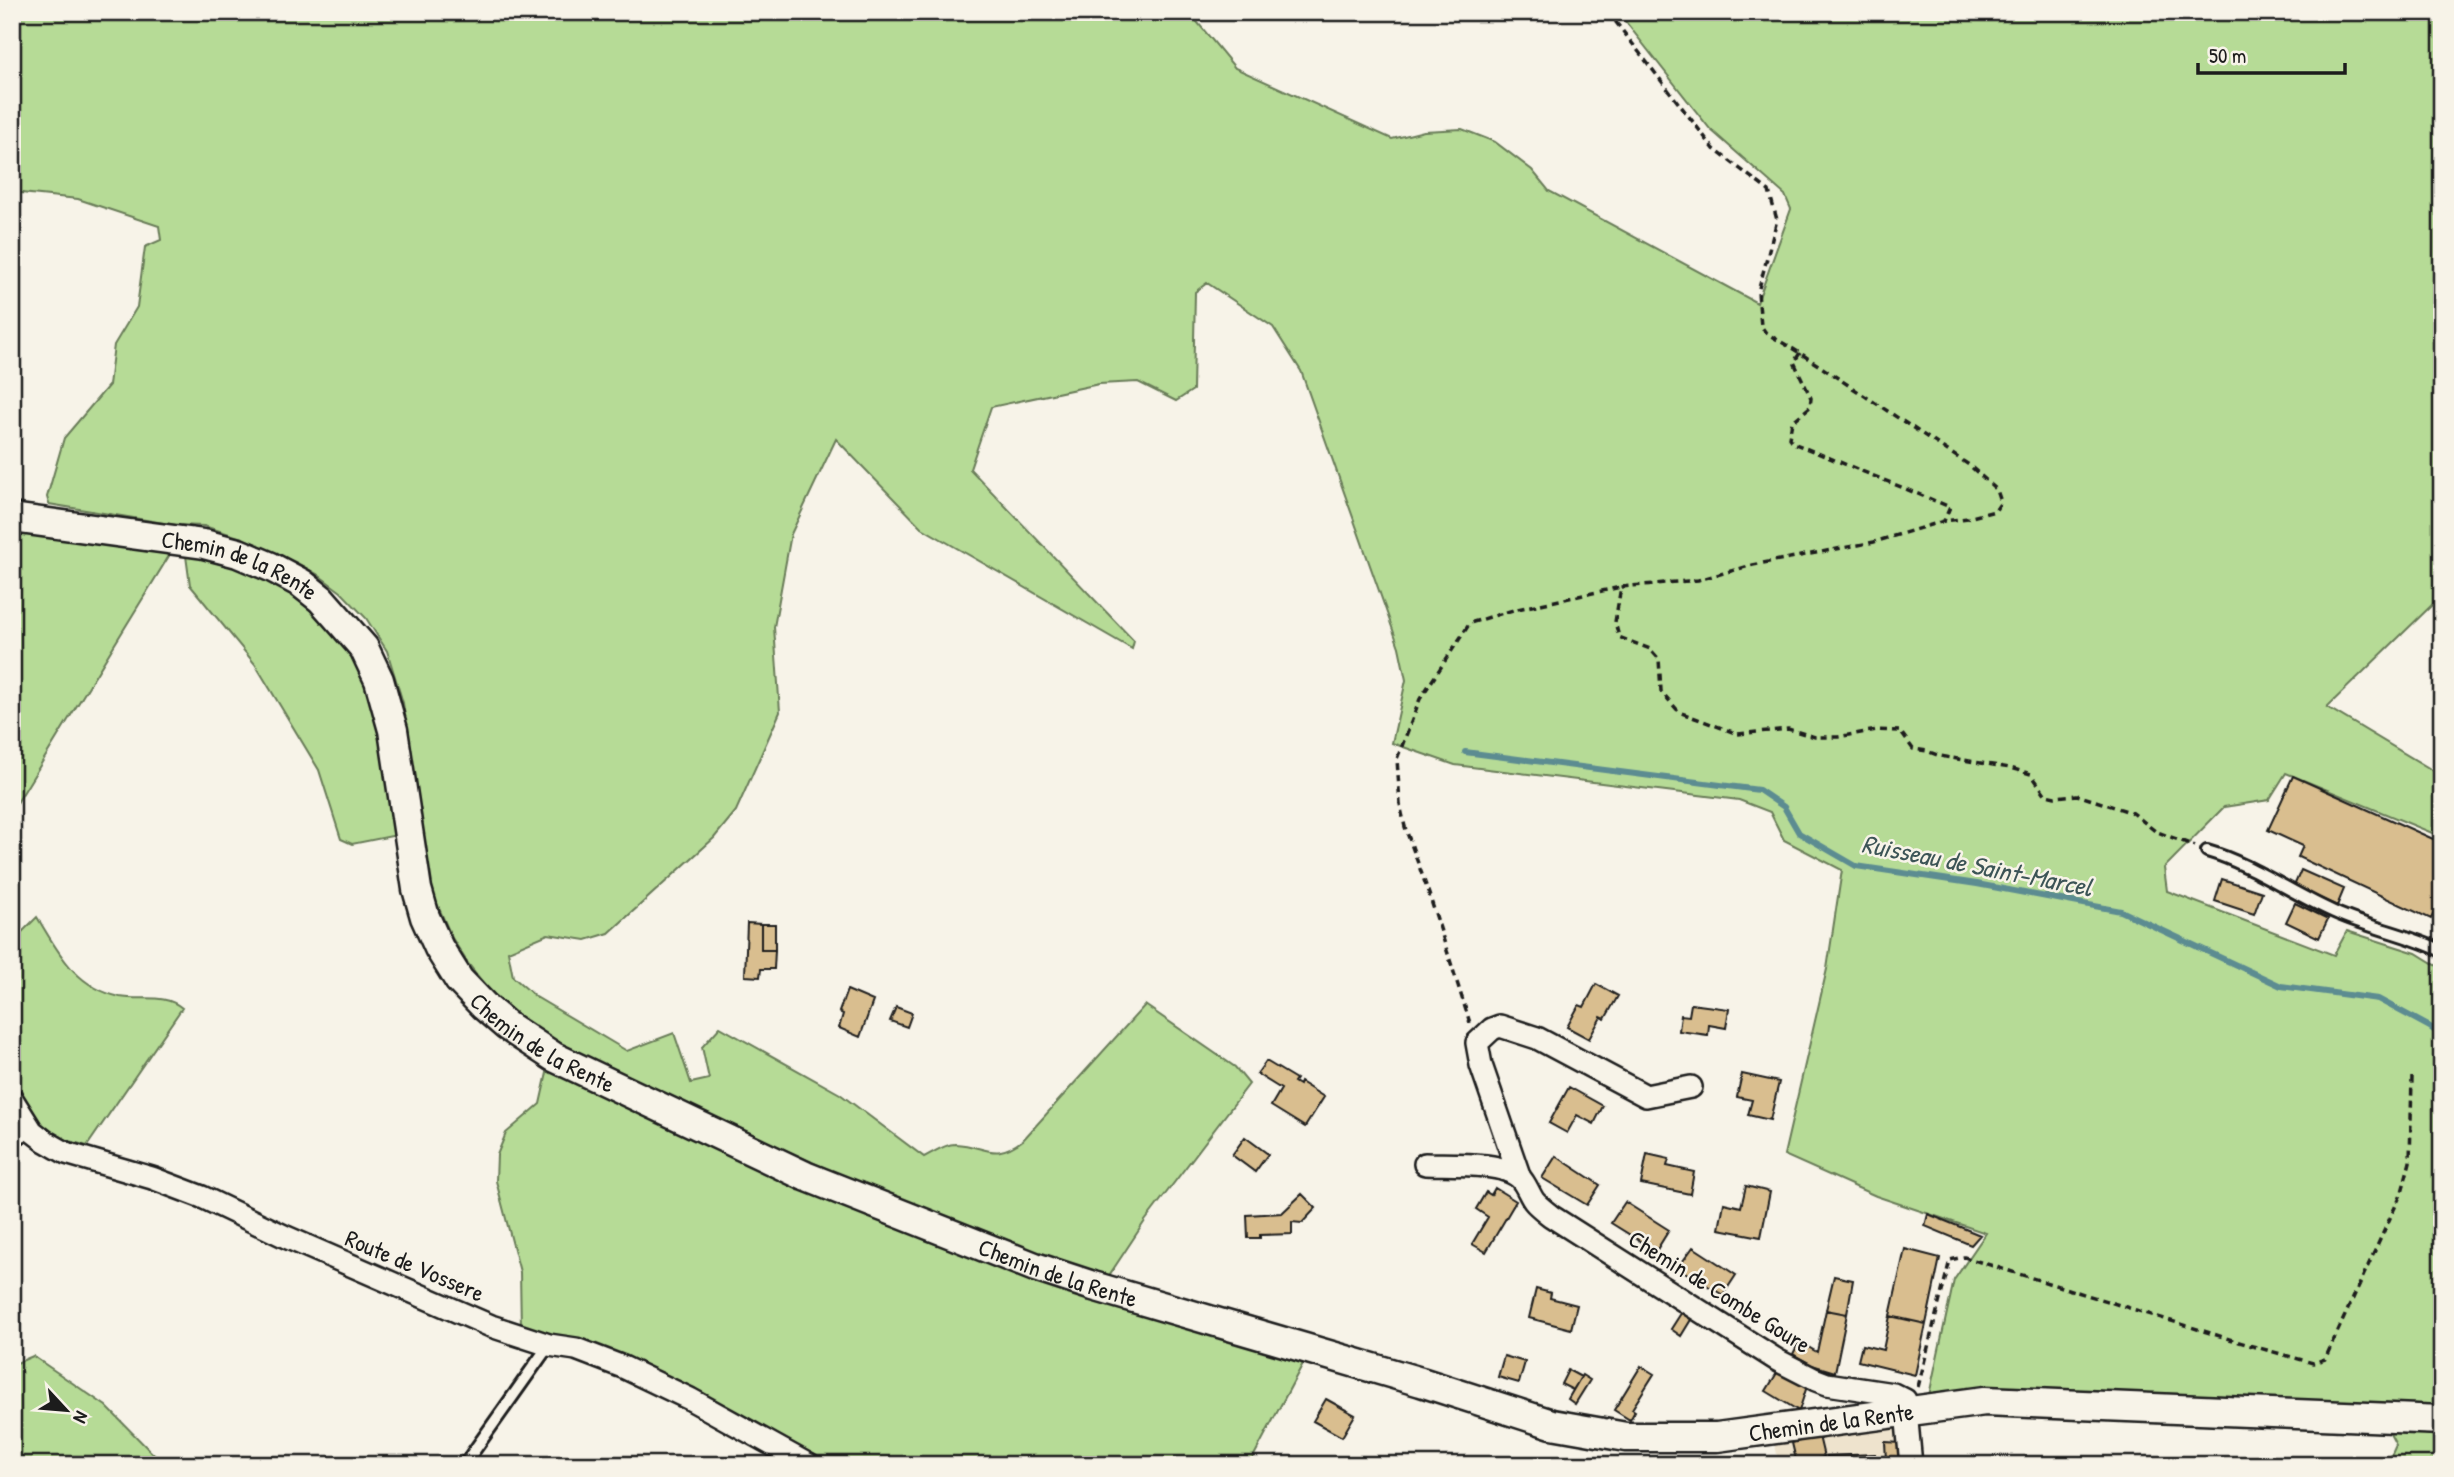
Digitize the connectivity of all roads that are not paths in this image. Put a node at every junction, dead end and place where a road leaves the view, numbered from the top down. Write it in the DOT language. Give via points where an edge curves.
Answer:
graph roads {
  1 [pos="12,518"];
  2 [pos="2207,851"];
  3 [pos="2442,951"];
  4 [pos="1691,1087"];
  5 [pos="12,1099"];
  6 [pos="32,1131"];
  7 [pos="12,1141"];
  8 [pos="1425,1164"];
  9 [pos="1520,1178"];
  10 [pos="549,1345"];
  11 [pos="1906,1407"];
  12 [pos="2442,1420"];
  13 [pos="464,1465"];
  14 [pos="809,1465"];
  15 [pos="1911,1465"];
  1 -- 11 [label="street, Chemin de la Rente" via="204,544 271,567 321,599 364,648 379,680 393,730 417,889 439,948 459,979 507,1026 554,1057 782,1165 1093,1286 1552,1424 1626,1437 1717,1437"];
  2 -- 3 [label="lane" via="2230,858 2337,913"];
  4 -- 9 [label="street, Chemin de Combe Goure" via="1646,1096 1537,1038 1500,1026 1492,1029 1477,1043 1481,1065"];
  5 -- 6 [label="street, Route de Vossere"];
  6 -- 7 [label="lane"];
  6 -- 10 [label="street, Route de Vossere" via="66,1153 169,1184 454,1312"];
  8 -- 9 [label="street" via="1488,1165"];
  9 -- 11 [label="street, Chemin de Combe Goure" via="1535,1203 1550,1216 1777,1360 1827,1384 1892,1394"];
  10 -- 13 [label="lane"];
  10 -- 14 [label="street, Route de Vossere" via="576,1349 623,1367"];
  11 -- 12 [label="street, Chemin de la Rente" via="1985,1401"];
  11 -- 15 [label="street"];
}
